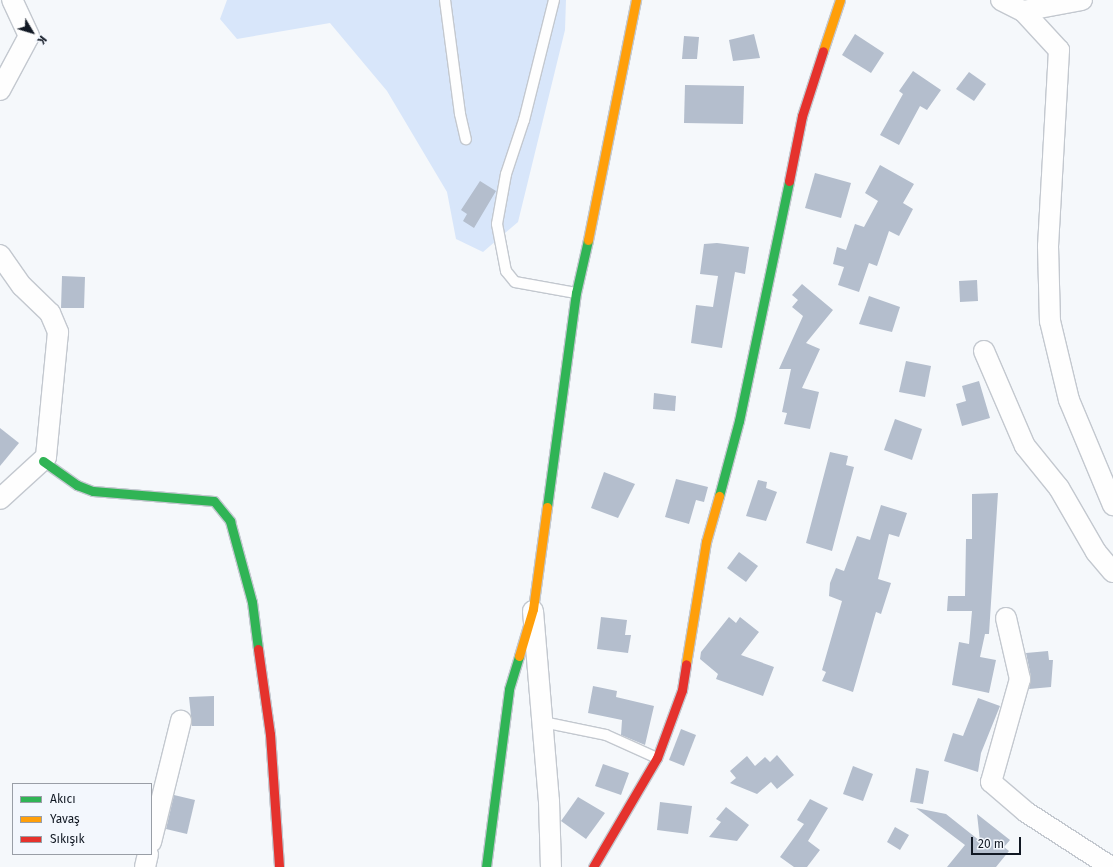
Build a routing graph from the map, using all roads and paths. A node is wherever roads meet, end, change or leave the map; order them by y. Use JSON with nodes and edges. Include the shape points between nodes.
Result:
{"nodes":[{"id":1,"x":12,"y":0,"type":"edge"},
{"id":2,"x":445,"y":0,"type":"edge"},
{"id":3,"x":554,"y":0,"type":"edge"},
{"id":4,"x":636,"y":0,"type":"edge"},
{"id":5,"x":840,"y":0,"type":"edge"},
{"id":6,"x":1001,"y":0,"type":"edge"},
{"id":7,"x":1082,"y":0,"type":"edge"},
{"id":8,"x":1023,"y":11,"type":"junction"},
{"id":9,"x":0,"y":90,"type":"edge"},
{"id":10,"x":466,"y":139,"type":"dead end"},
{"id":11,"x":0,"y":255,"type":"edge"},
{"id":12,"x":576,"y":294,"type":"junction"},
{"id":13,"x":984,"y":351,"type":"dead end"},
{"id":14,"x":44,"y":461,"type":"junction"},
{"id":15,"x":0,"y":499,"type":"edge"},
{"id":16,"x":1113,"y":505,"type":"edge"},
{"id":17,"x":1113,"y":572,"type":"edge"},
{"id":18,"x":533,"y":609,"type":"junction"},
{"id":19,"x":1006,"y":618,"type":"dead end"},
{"id":20,"x":181,"y":721,"type":"dead end"},
{"id":21,"x":543,"y":722,"type":"junction"},
{"id":22,"x":657,"y":758,"type":"junction"},
{"id":23,"x":152,"y":838,"type":"edge"},
{"id":24,"x":148,"y":855,"type":"edge"},
{"id":25,"x":145,"y":867,"type":"edge"},
{"id":26,"x":279,"y":867,"type":"edge"},
{"id":27,"x":486,"y":867,"type":"edge"},
{"id":28,"x":551,"y":867,"type":"edge"},
{"id":29,"x":593,"y":867,"type":"edge"},
{"id":30,"x":1111,"y":867,"type":"edge"}],
"edges":[{"from":1,"to":9,"type":"street","via":[[29,36]]},
{"from":2,"to":10,"type":"lane","via":[[460,114]]},
{"from":3,"to":12,"type":"lane","via":[[524,120],[506,174],[497,224],[506,271],[515,282]]},
{"from":4,"to":12,"type":"street","via":[[625,68]]},
{"from":5,"to":22,"type":"street","via":[[802,116],[739,421],[706,542],[682,690]]},
{"from":6,"to":8,"type":"street"},
{"from":7,"to":8,"type":"street"},
{"from":8,"to":16,"type":"street","via":[[1059,50],[1048,246],[1050,321],[1068,400]]},
{"from":11,"to":14,"type":"street","via":[[22,286],[50,313],[58,332]]},
{"from":12,"to":18,"type":"street"},
{"from":13,"to":17,"type":"street","via":[[1025,446],[1059,488],[1096,552]]},
{"from":14,"to":15,"type":"street"},
{"from":14,"to":26,"type":"street","via":[[77,485],[93,491],[214,502],[230,521],[252,602],[270,734]]},
{"from":18,"to":21,"type":"street"},
{"from":18,"to":27,"type":"street","via":[[509,689]]},
{"from":19,"to":30,"type":"street","via":[[1020,679],[991,782],[1026,812]]},
{"from":20,"to":23,"type":"street"},
{"from":21,"to":22,"type":"lane","via":[[606,735]]},
{"from":21,"to":28,"type":"street"},
{"from":22,"to":29,"type":"street"},
{"from":24,"to":25,"type":"street"}]}
